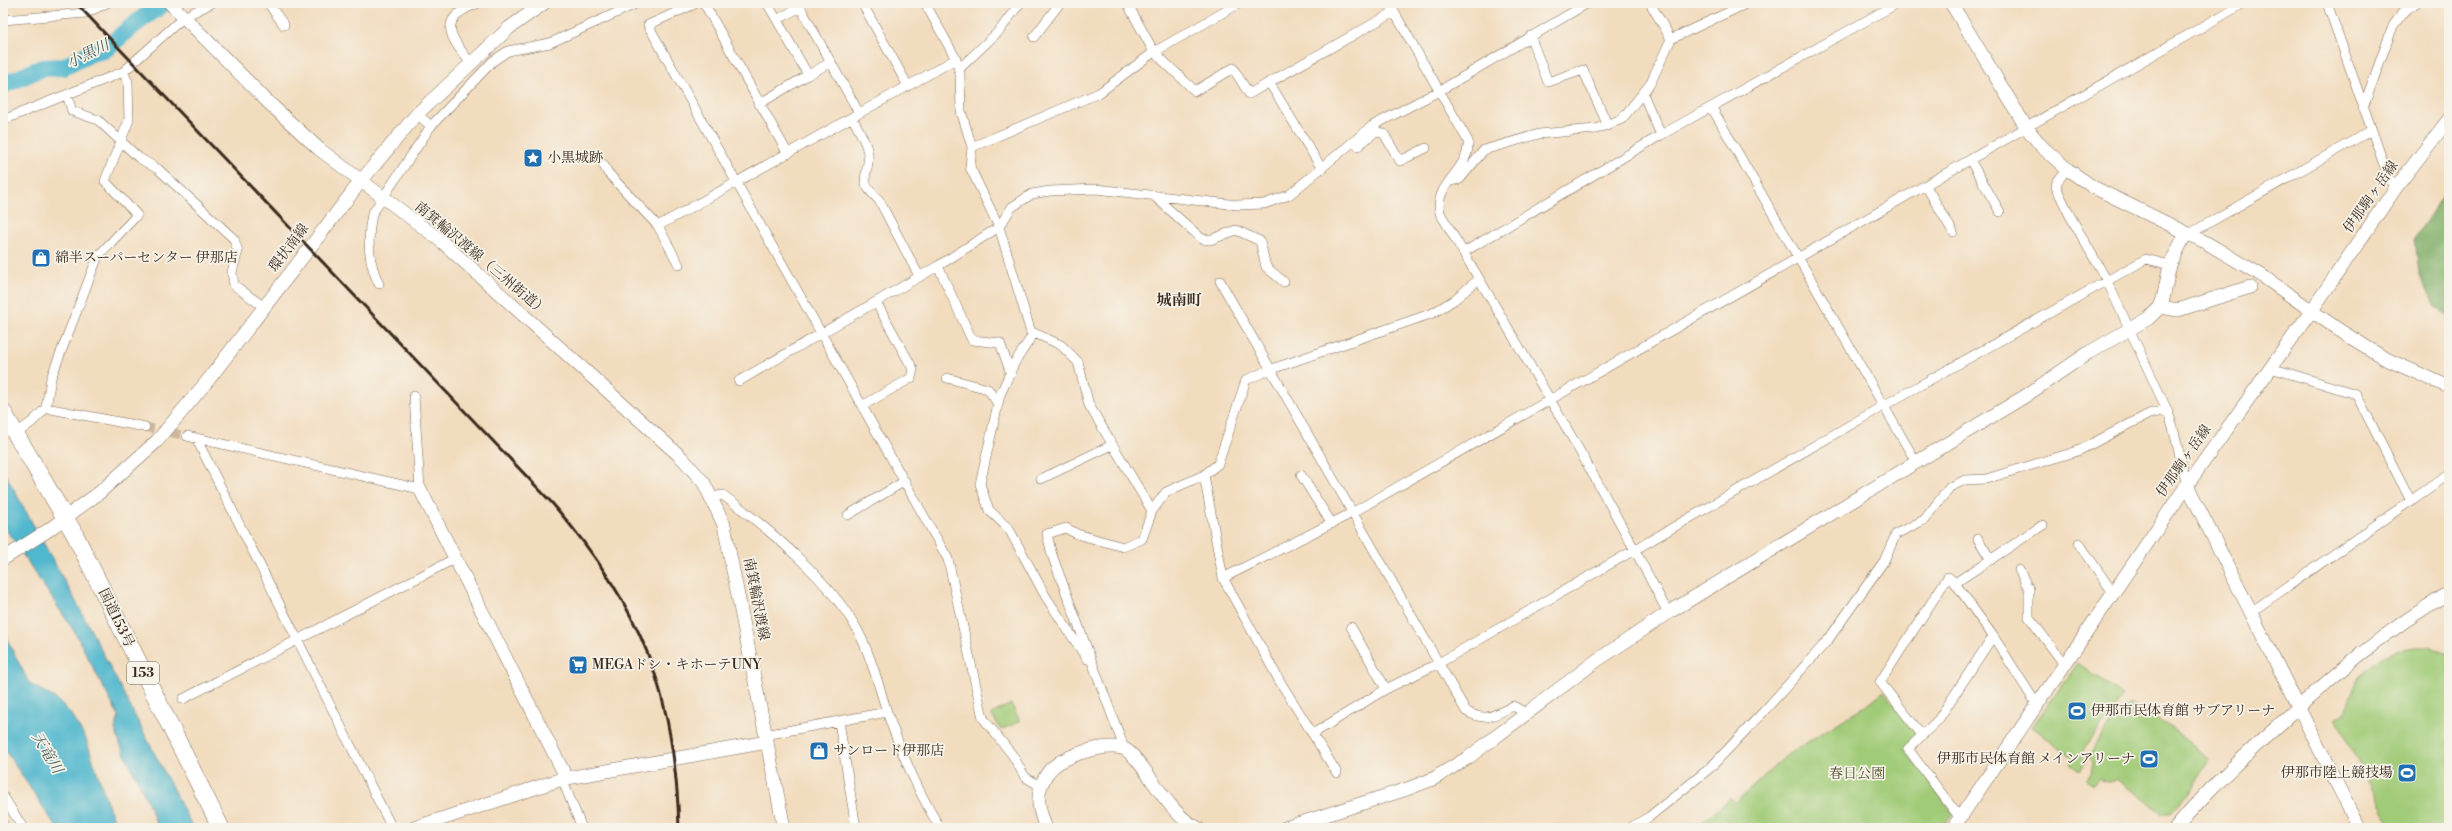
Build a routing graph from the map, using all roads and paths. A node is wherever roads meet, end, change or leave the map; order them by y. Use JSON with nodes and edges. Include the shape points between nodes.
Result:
{"nodes":[{"id":1,"x":107,"y":3,"type":"edge"},
{"id":2,"x":170,"y":3,"type":"edge"},
{"id":3,"x":212,"y":3,"type":"edge"},
{"id":4,"x":268,"y":3,"type":"edge"},
{"id":5,"x":478,"y":3,"type":"edge"},
{"id":6,"x":544,"y":3,"type":"edge"},
{"id":7,"x":638,"y":3,"type":"edge"},
{"id":8,"x":697,"y":3,"type":"edge"},
{"id":9,"x":704,"y":3,"type":"edge"},
{"id":10,"x":768,"y":3,"type":"edge"},
{"id":11,"x":862,"y":3,"type":"edge"},
{"id":12,"x":925,"y":3,"type":"edge"},
{"id":13,"x":1020,"y":3,"type":"edge"},
{"id":14,"x":1060,"y":3,"type":"edge"},
{"id":15,"x":1127,"y":3,"type":"edge"},
{"id":16,"x":1240,"y":3,"type":"edge"},
{"id":17,"x":1389,"y":3,"type":"edge"},
{"id":18,"x":1588,"y":3,"type":"edge"},
{"id":19,"x":1650,"y":3,"type":"edge"},
{"id":20,"x":1748,"y":3,"type":"edge"},
{"id":21,"x":1898,"y":3,"type":"edge"},
{"id":22,"x":1951,"y":3,"type":"edge"},
{"id":23,"x":2244,"y":3,"type":"edge"},
{"id":24,"x":2327,"y":3,"type":"edge"},
{"id":25,"x":2416,"y":3,"type":"edge"},
{"id":26,"x":804,"y":5,"type":"edge"},
{"id":27,"x":1394,"y":12,"type":"junction"},
{"id":28,"x":182,"y":15,"type":"junction"},
{"id":29,"x":3,"y":20,"type":"edge"},
{"id":30,"x":777,"y":20,"type":"junction"},
{"id":31,"x":284,"y":25,"type":"dead end"},
{"id":32,"x":1530,"y":36,"type":"junction"},
{"id":33,"x":1034,"y":37,"type":"dead end"},
{"id":34,"x":1671,"y":39,"type":"junction"},
{"id":35,"x":1154,"y":52,"type":"junction"},
{"id":36,"x":956,"y":59,"type":"junction"},
{"id":37,"x":831,"y":62,"type":"junction"},
{"id":38,"x":471,"y":63,"type":"junction"},
{"id":39,"x":959,"y":69,"type":"junction"},
{"id":40,"x":123,"y":72,"type":"junction"},
{"id":41,"x":808,"y":75,"type":"junction"},
{"id":42,"x":1269,"y":82,"type":"junction"},
{"id":43,"x":908,"y":86,"type":"junction"},
{"id":44,"x":1439,"y":90,"type":"junction"},
{"id":45,"x":1643,"y":94,"type":"junction"},
{"id":46,"x":67,"y":95,"type":"junction"},
{"id":47,"x":759,"y":104,"type":"junction"},
{"id":48,"x":1712,"y":108,"type":"junction"},
{"id":49,"x":2364,"y":108,"type":"junction"},
{"id":50,"x":417,"y":114,"type":"junction"},
{"id":51,"x":856,"y":115,"type":"junction"},
{"id":52,"x":2449,"y":119,"type":"edge"},
{"id":53,"x":3,"y":120,"type":"edge"},
{"id":54,"x":431,"y":126,"type":"junction"},
{"id":55,"x":1608,"y":126,"type":"junction"},
{"id":56,"x":2026,"y":127,"type":"junction"},
{"id":57,"x":2372,"y":130,"type":"junction"},
{"id":58,"x":1661,"y":135,"type":"junction"},
{"id":59,"x":119,"y":141,"type":"junction"},
{"id":60,"x":972,"y":147,"type":"junction"},
{"id":61,"x":1426,"y":148,"type":"dead end"},
{"id":62,"x":788,"y":154,"type":"junction"},
{"id":63,"x":1334,"y":159,"type":"junction"},
{"id":64,"x":1970,"y":160,"type":"junction"},
{"id":65,"x":603,"y":164,"type":"dead end"},
{"id":66,"x":1322,"y":169,"type":"junction"},
{"id":67,"x":2067,"y":169,"type":"junction"},
{"id":68,"x":360,"y":181,"type":"junction"},
{"id":69,"x":1450,"y":181,"type":"junction"},
{"id":70,"x":736,"y":183,"type":"junction"},
{"id":71,"x":1926,"y":186,"type":"junction"},
{"id":72,"x":2397,"y":186,"type":"junction"},
{"id":73,"x":1153,"y":195,"type":"junction"},
{"id":74,"x":382,"y":197,"type":"junction"},
{"id":75,"x":2000,"y":212,"type":"dead end"},
{"id":76,"x":658,"y":226,"type":"junction"},
{"id":77,"x":999,"y":228,"type":"junction"},
{"id":78,"x":1953,"y":232,"type":"dead end"},
{"id":79,"x":2187,"y":233,"type":"junction"},
{"id":80,"x":1464,"y":252,"type":"junction"},
{"id":81,"x":1798,"y":257,"type":"junction"},
{"id":82,"x":679,"y":265,"type":"dead end"},
{"id":83,"x":2170,"y":265,"type":"junction"},
{"id":84,"x":938,"y":266,"type":"junction"},
{"id":85,"x":919,"y":276,"type":"junction"},
{"id":86,"x":1479,"y":279,"type":"junction"},
{"id":87,"x":1220,"y":281,"type":"dead end"},
{"id":88,"x":2107,"y":281,"type":"junction"},
{"id":89,"x":1284,"y":282,"type":"dead end"},
{"id":90,"x":379,"y":284,"type":"dead end"},
{"id":91,"x":2250,"y":287,"type":"dead end"},
{"id":92,"x":876,"y":302,"type":"junction"},
{"id":93,"x":264,"y":307,"type":"junction"},
{"id":94,"x":2160,"y":307,"type":"junction"},
{"id":95,"x":2312,"y":310,"type":"junction"},
{"id":96,"x":2130,"y":327,"type":"junction"},
{"id":97,"x":1032,"y":332,"type":"junction"},
{"id":98,"x":821,"y":333,"type":"junction"},
{"id":99,"x":2271,"y":368,"type":"junction"},
{"id":100,"x":1269,"y":370,"type":"junction"},
{"id":101,"x":1011,"y":374,"type":"junction"},
{"id":102,"x":947,"y":378,"type":"dead end"},
{"id":103,"x":739,"y":381,"type":"dead end"},
{"id":104,"x":2449,"y":387,"type":"edge"},
{"id":105,"x":414,"y":396,"type":"dead end"},
{"id":106,"x":1551,"y":400,"type":"junction"},
{"id":107,"x":998,"y":404,"type":"junction"},
{"id":108,"x":862,"y":406,"type":"junction"},
{"id":109,"x":1883,"y":406,"type":"junction"},
{"id":110,"x":46,"y":408,"type":"junction"},
{"id":111,"x":2167,"y":410,"type":"junction"},
{"id":112,"x":3,"y":412,"type":"edge"},
{"id":113,"x":145,"y":427,"type":"tunnel mouth"},
{"id":114,"x":17,"y":433,"type":"junction"},
{"id":115,"x":1112,"y":445,"type":"junction"},
{"id":116,"x":1916,"y":462,"type":"junction"},
{"id":117,"x":2449,"y":474,"type":"edge"},
{"id":118,"x":1204,"y":475,"type":"junction"},
{"id":119,"x":1301,"y":475,"type":"dead end"},
{"id":120,"x":1041,"y":479,"type":"dead end"},
{"id":121,"x":905,"y":481,"type":"junction"},
{"id":122,"x":2187,"y":485,"type":"junction"},
{"id":123,"x":420,"y":489,"type":"junction"},
{"id":124,"x":712,"y":497,"type":"junction"},
{"id":125,"x":2411,"y":501,"type":"junction"},
{"id":126,"x":1152,"y":511,"type":"junction"},
{"id":127,"x":1352,"y":513,"type":"junction"},
{"id":128,"x":848,"y":515,"type":"dead end"},
{"id":129,"x":65,"y":517,"type":"junction"},
{"id":130,"x":1332,"y":524,"type":"junction"},
{"id":131,"x":2043,"y":525,"type":"dead end"},
{"id":132,"x":1978,"y":539,"type":"dead end"},
{"id":133,"x":2079,"y":543,"type":"dead end"},
{"id":134,"x":1635,"y":550,"type":"junction"},
{"id":135,"x":456,"y":558,"type":"junction"},
{"id":136,"x":3,"y":559,"type":"edge"},
{"id":137,"x":1991,"y":560,"type":"junction"},
{"id":138,"x":2018,"y":570,"type":"dead end"},
{"id":139,"x":1223,"y":578,"type":"junction"},
{"id":140,"x":1955,"y":583,"type":"junction"},
{"id":141,"x":2112,"y":593,"type":"junction"},
{"id":142,"x":2449,"y":593,"type":"edge"},
{"id":143,"x":2251,"y":612,"type":"junction"},
{"id":144,"x":1668,"y":613,"type":"junction"},
{"id":145,"x":1351,"y":627,"type":"dead end"},
{"id":146,"x":1993,"y":636,"type":"junction"},
{"id":147,"x":298,"y":640,"type":"junction"},
{"id":148,"x":1439,"y":663,"type":"junction"},
{"id":149,"x":2064,"y":664,"type":"junction"},
{"id":150,"x":1096,"y":672,"type":"junction"},
{"id":151,"x":1386,"y":689,"type":"junction"},
{"id":152,"x":183,"y":699,"type":"dead end"},
{"id":153,"x":2037,"y":705,"type":"junction"},
{"id":154,"x":2298,"y":707,"type":"junction"},
{"id":155,"x":887,"y":712,"type":"junction"},
{"id":156,"x":1526,"y":713,"type":"junction"},
{"id":157,"x":839,"y":722,"type":"junction"},
{"id":158,"x":1314,"y":733,"type":"junction"},
{"id":159,"x":1922,"y":735,"type":"junction"},
{"id":160,"x":766,"y":739,"type":"junction"},
{"id":161,"x":1122,"y":748,"type":"junction"},
{"id":162,"x":1337,"y":773,"type":"dead end"},
{"id":163,"x":564,"y":779,"type":"junction"},
{"id":164,"x":1040,"y":786,"type":"junction"},
{"id":165,"x":3,"y":796,"type":"edge"},
{"id":166,"x":1956,"y":823,"type":"edge"},
{"id":167,"x":3,"y":824,"type":"edge"},
{"id":168,"x":6,"y":828,"type":"edge"},
{"id":169,"x":23,"y":828,"type":"edge"},
{"id":170,"x":221,"y":828,"type":"edge"},
{"id":171,"x":392,"y":828,"type":"edge"},
{"id":172,"x":414,"y":828,"type":"edge"},
{"id":173,"x":582,"y":828,"type":"edge"},
{"id":174,"x":784,"y":828,"type":"edge"},
{"id":175,"x":856,"y":828,"type":"edge"},
{"id":176,"x":940,"y":828,"type":"edge"},
{"id":177,"x":1046,"y":828,"type":"edge"},
{"id":178,"x":1198,"y":828,"type":"edge"},
{"id":179,"x":1285,"y":828,"type":"edge"},
{"id":180,"x":1630,"y":828,"type":"edge"},
{"id":181,"x":2176,"y":828,"type":"edge"},
{"id":182,"x":2359,"y":828,"type":"edge"}],
"edges":[{"from":1,"to":29,"type":"street","via":[[86,13]]},
{"from":2,"to":28,"type":"street","name":"南箕輪沢渡線（三州街道）"},
{"from":3,"to":28,"type":"street"},
{"from":4,"to":31,"type":"street"},
{"from":5,"to":38,"type":"street","via":[[464,8],[455,16],[450,27],[452,39]]},
{"from":6,"to":38,"type":"street","name":"環状南線","via":[[509,28]]},
{"from":7,"to":54,"type":"street","via":[[550,43],[508,51],[493,61]]},
{"from":8,"to":70,"type":"street","via":[[648,25]]},
{"from":9,"to":47,"type":"street"},
{"from":10,"to":30,"type":"street"},
{"from":11,"to":43,"type":"street"},
{"from":12,"to":36,"type":"street"},
{"from":13,"to":39,"type":"street","via":[[999,31]]},
{"from":14,"to":33,"type":"street"},
{"from":15,"to":35,"type":"street"},
{"from":16,"to":35,"type":"street"},
{"from":17,"to":27,"type":"street"},
{"from":18,"to":32,"type":"street"},
{"from":19,"to":34,"type":"street"},
{"from":20,"to":34,"type":"street"},
{"from":21,"to":48,"type":"street"},
{"from":22,"to":56,"type":"street"},
{"from":23,"to":56,"type":"street"},
{"from":24,"to":49,"type":"street"},
{"from":25,"to":49,"type":"street","via":[[2404,11],[2393,26]]},
{"from":26,"to":30,"type":"street"},
{"from":26,"to":37,"type":"street"},
{"from":27,"to":42,"type":"street"},
{"from":27,"to":44,"type":"street"},
{"from":28,"to":40,"type":"street"},
{"from":28,"to":68,"type":"street","name":"南箕輪沢渡線（三州街道）","via":[[269,103],[319,149]]},
{"from":30,"to":41,"type":"street"},
{"from":32,"to":44,"type":"street"},
{"from":32,"to":55,"type":"street","via":[[1548,82],[1583,70]]},
{"from":34,"to":45,"type":"street"},
{"from":35,"to":42,"type":"street","via":[[1195,91],[1233,68],[1249,94]]},
{"from":35,"to":60,"type":"street","via":[[1099,93]]},
{"from":36,"to":39,"type":"street"},
{"from":36,"to":43,"type":"street"},
{"from":37,"to":41,"type":"street"},
{"from":37,"to":51,"type":"street"},
{"from":38,"to":50,"type":"street","name":"環状南線"},
{"from":39,"to":60,"type":"street","via":[[961,111]]},
{"from":40,"to":46,"type":"street"},
{"from":40,"to":59,"type":"street","via":[[128,82],[129,120]]},
{"from":41,"to":47,"type":"street"},
{"from":42,"to":66,"type":"street"},
{"from":43,"to":51,"type":"street"},
{"from":44,"to":63,"type":"street","via":[[1372,126]]},
{"from":44,"to":69,"type":"street","via":[[1468,141],[1467,158]]},
{"from":45,"to":55,"type":"street","via":[[1622,119]]},
{"from":45,"to":58,"type":"street"},
{"from":46,"to":53,"type":"street"},
{"from":46,"to":59,"type":"street","via":[[72,112],[98,120]]},
{"from":47,"to":62,"type":"street"},
{"from":48,"to":58,"type":"street"},
{"from":48,"to":81,"type":"street"},
{"from":49,"to":57,"type":"street"},
{"from":50,"to":54,"type":"street"},
{"from":50,"to":68,"type":"street","name":"環状南線"},
{"from":51,"to":62,"type":"street"},
{"from":51,"to":85,"type":"street","via":[[867,149],[867,186],[879,200]]},
{"from":52,"to":72,"type":"street","name":"伊那駒ヶ岳線"},
{"from":54,"to":74,"type":"street"},
{"from":55,"to":69,"type":"street","via":[[1596,130],[1539,134],[1484,150],[1460,179]]},
{"from":56,"to":64,"type":"street"},
{"from":56,"to":67,"type":"street","via":[[2042,147]]},
{"from":57,"to":72,"type":"street","via":[[2389,179]]},
{"from":57,"to":79,"type":"street"},
{"from":58,"to":80,"type":"street"},
{"from":59,"to":93,"type":"street","via":[[139,158],[158,168],[234,238],[238,251],[232,272],[234,285]]},
{"from":59,"to":110,"type":"street","via":[[105,181],[137,215],[98,256],[51,378]]},
{"from":60,"to":77,"type":"street","via":[[970,167]]},
{"from":61,"to":63,"type":"street","via":[[1400,161],[1384,134],[1376,131],[1340,161]]},
{"from":62,"to":70,"type":"street"},
{"from":63,"to":66,"type":"street"},
{"from":64,"to":71,"type":"street"},
{"from":64,"to":75,"type":"street"},
{"from":65,"to":76,"type":"street","via":[[608,173]]},
{"from":66,"to":73,"type":"street","via":[[1289,196],[1264,204],[1238,205]]},
{"from":67,"to":79,"type":"street","via":[[2093,187]]},
{"from":67,"to":88,"type":"street","via":[[2056,187]]},
{"from":68,"to":74,"type":"street","name":"南箕輪沢渡線（三州街道）"},
{"from":68,"to":93,"type":"street","name":"環状南線"},
{"from":69,"to":80,"type":"street","via":[[1439,196],[1438,204],[1440,213]]},
{"from":70,"to":76,"type":"street"},
{"from":70,"to":98,"type":"street"},
{"from":71,"to":78,"type":"street"},
{"from":71,"to":81,"type":"street"},
{"from":72,"to":95,"type":"street","name":"伊那駒ヶ岳線"},
{"from":73,"to":77,"type":"street","via":[[1096,189],[1032,194],[1012,207]]},
{"from":73,"to":89,"type":"street","via":[[1202,239],[1210,240],[1236,230],[1260,241],[1266,267]]},
{"from":74,"to":90,"type":"street","via":[[372,214],[369,230],[371,268]]},
{"from":74,"to":124,"type":"street","name":"南箕輪沢渡線（三州街道）","via":[[440,240],[682,458],[704,482]]},
{"from":76,"to":82,"type":"street"},
{"from":77,"to":84,"type":"street"},
{"from":77,"to":97,"type":"street"},
{"from":79,"to":83,"type":"street"},
{"from":79,"to":95,"type":"street","via":[[2261,275]]},
{"from":80,"to":86,"type":"street"},
{"from":81,"to":106,"type":"street"},
{"from":81,"to":109,"type":"street"},
{"from":83,"to":88,"type":"street","via":[[2146,259]]},
{"from":83,"to":94,"type":"street"},
{"from":84,"to":85,"type":"street"},
{"from":84,"to":101,"type":"street","via":[[972,340],[1000,343]]},
{"from":85,"to":92,"type":"street"},
{"from":86,"to":100,"type":"street","via":[[1454,300],[1433,313]]},
{"from":86,"to":106,"type":"street"},
{"from":87,"to":100,"type":"street"},
{"from":88,"to":96,"type":"street"},
{"from":88,"to":109,"type":"street"},
{"from":91,"to":94,"type":"street","via":[[2178,310]]},
{"from":92,"to":98,"type":"street"},
{"from":92,"to":108,"type":"street","via":[[913,369],[911,378]]},
{"from":93,"to":129,"type":"street","name":"環状南線","via":[[157,441],[113,482]]},
{"from":94,"to":96,"type":"street","via":[[2149,318]]},
{"from":95,"to":99,"type":"street","name":"伊那駒ヶ岳線"},
{"from":95,"to":104,"type":"street","via":[[2384,358]]},
{"from":96,"to":111,"type":"street"},
{"from":96,"to":116,"type":"street","via":[[2026,395]]},
{"from":97,"to":101,"type":"street","via":[[1032,336],[1014,362]]},
{"from":97,"to":115,"type":"street","via":[[1062,345],[1078,362],[1089,405]]},
{"from":98,"to":103,"type":"street"},
{"from":98,"to":108,"type":"street"},
{"from":99,"to":122,"type":"street","name":"伊那駒ヶ岳線"},
{"from":99,"to":125,"type":"street","via":[[2356,394]]},
{"from":100,"to":118,"type":"street","via":[[1246,380],[1218,464]]},
{"from":100,"to":127,"type":"street"},
{"from":101,"to":107,"type":"street"},
{"from":102,"to":107,"type":"street","via":[[988,389]]},
{"from":105,"to":123,"type":"street"},
{"from":106,"to":127,"type":"street"},
{"from":106,"to":134,"type":"street"},
{"from":107,"to":150,"type":"street","via":[[980,484],[989,510],[1009,530],[1046,597]]},
{"from":108,"to":121,"type":"street"},
{"from":109,"to":116,"type":"street"},
{"from":109,"to":134,"type":"street"},
{"from":110,"to":113,"type":"street"},
{"from":110,"to":114,"type":"street"},
{"from":111,"to":122,"type":"street","via":[[2176,430],[2179,458]]},
{"from":111,"to":180,"type":"street","via":[[2149,414],[2078,451],[1986,479],[1965,480],[1950,487],[1924,520],[1896,534],[1884,561],[1828,640],[1766,709],[1710,768],[1649,817]]},
{"from":112,"to":114,"type":"highway","name":"国道153号","number":"153"},
{"from":114,"to":129,"type":"highway","name":"国道153号","number":"153"},
{"from":115,"to":120,"type":"street"},
{"from":115,"to":126,"type":"street"},
{"from":116,"to":144,"type":"street"},
{"from":117,"to":125,"type":"street"},
{"from":118,"to":126,"type":"street","via":[[1166,492]]},
{"from":118,"to":139,"type":"street"},
{"from":119,"to":130,"type":"street"},
{"from":121,"to":128,"type":"street"},
{"from":121,"to":164,"type":"street","via":[[948,559],[983,718],[1013,756],[1025,777]]},
{"from":122,"to":141,"type":"street","name":"伊那駒ヶ岳線"},
{"from":122,"to":143,"type":"street"},
{"from":123,"to":135,"type":"street"},
{"from":123,"to":147,"type":"street","via":[[191,437]]},
{"from":124,"to":155,"type":"street","via":[[723,495],[752,516],[834,596],[850,616],[861,637],[876,673]]},
{"from":124,"to":160,"type":"street","name":"南箕輪沢渡線","via":[[724,525]]},
{"from":125,"to":143,"type":"street"},
{"from":126,"to":150,"type":"street","via":[[1142,539],[1123,547],[1077,534],[1066,528],[1047,534],[1052,555]]},
{"from":127,"to":130,"type":"street"},
{"from":127,"to":148,"type":"street"},
{"from":129,"to":136,"type":"street","name":"環状南線"},
{"from":129,"to":170,"type":"highway","name":"国道153号","number":"153"},
{"from":130,"to":139,"type":"street"},
{"from":131,"to":137,"type":"street"},
{"from":132,"to":137,"type":"street"},
{"from":133,"to":141,"type":"street"},
{"from":134,"to":144,"type":"street"},
{"from":134,"to":148,"type":"street"},
{"from":135,"to":147,"type":"street"},
{"from":135,"to":163,"type":"street"},
{"from":137,"to":140,"type":"street"},
{"from":138,"to":149,"type":"street","via":[[2029,589],[2029,617]]},
{"from":139,"to":158,"type":"street","via":[[1279,680]]},
{"from":140,"to":146,"type":"street"},
{"from":140,"to":159,"type":"street","via":[[1948,577],[1880,682]]},
{"from":141,"to":149,"type":"street","name":"伊那駒ヶ岳線"},
{"from":142,"to":154,"type":"street","via":[[2431,603],[2353,660]]},
{"from":143,"to":154,"type":"street"},
{"from":144,"to":156,"type":"street","via":[[1596,661]]},
{"from":145,"to":151,"type":"street"},
{"from":146,"to":153,"type":"street"},
{"from":146,"to":159,"type":"street","via":[[1938,720]]},
{"from":147,"to":152,"type":"street"},
{"from":147,"to":171,"type":"street"},
{"from":148,"to":151,"type":"street"},
{"from":148,"to":156,"type":"street","via":[[1466,711],[1477,718],[1486,718],[1513,706]]},
{"from":149,"to":153,"type":"street","name":"伊那駒ヶ岳線"},
{"from":150,"to":161,"type":"street"},
{"from":151,"to":158,"type":"street"},
{"from":153,"to":166,"type":"street","name":"伊那駒ヶ岳線"},
{"from":154,"to":181,"type":"street","via":[[2223,775]]},
{"from":154,"to":182,"type":"street"},
{"from":155,"to":157,"type":"street"},
{"from":155,"to":176,"type":"street","via":[[927,807]]},
{"from":156,"to":179,"type":"street","via":[[1469,757],[1433,779]]},
{"from":157,"to":160,"type":"street"},
{"from":157,"to":175,"type":"street"},
{"from":158,"to":162,"type":"street"},
{"from":159,"to":166,"type":"street","via":[[1908,749]]},
{"from":160,"to":163,"type":"street"},
{"from":160,"to":174,"type":"street","name":"南箕輪沢渡線"},
{"from":161,"to":164,"type":"street","via":[[1103,747],[1063,760],[1053,767]]},
{"from":161,"to":178,"type":"street","via":[[1134,756],[1168,804]]},
{"from":163,"to":172,"type":"street"},
{"from":163,"to":173,"type":"street"},
{"from":164,"to":177,"type":"street","via":[[1038,800]]},
{"from":165,"to":169,"type":"street"},
{"from":167,"to":168,"type":"street"}]}
